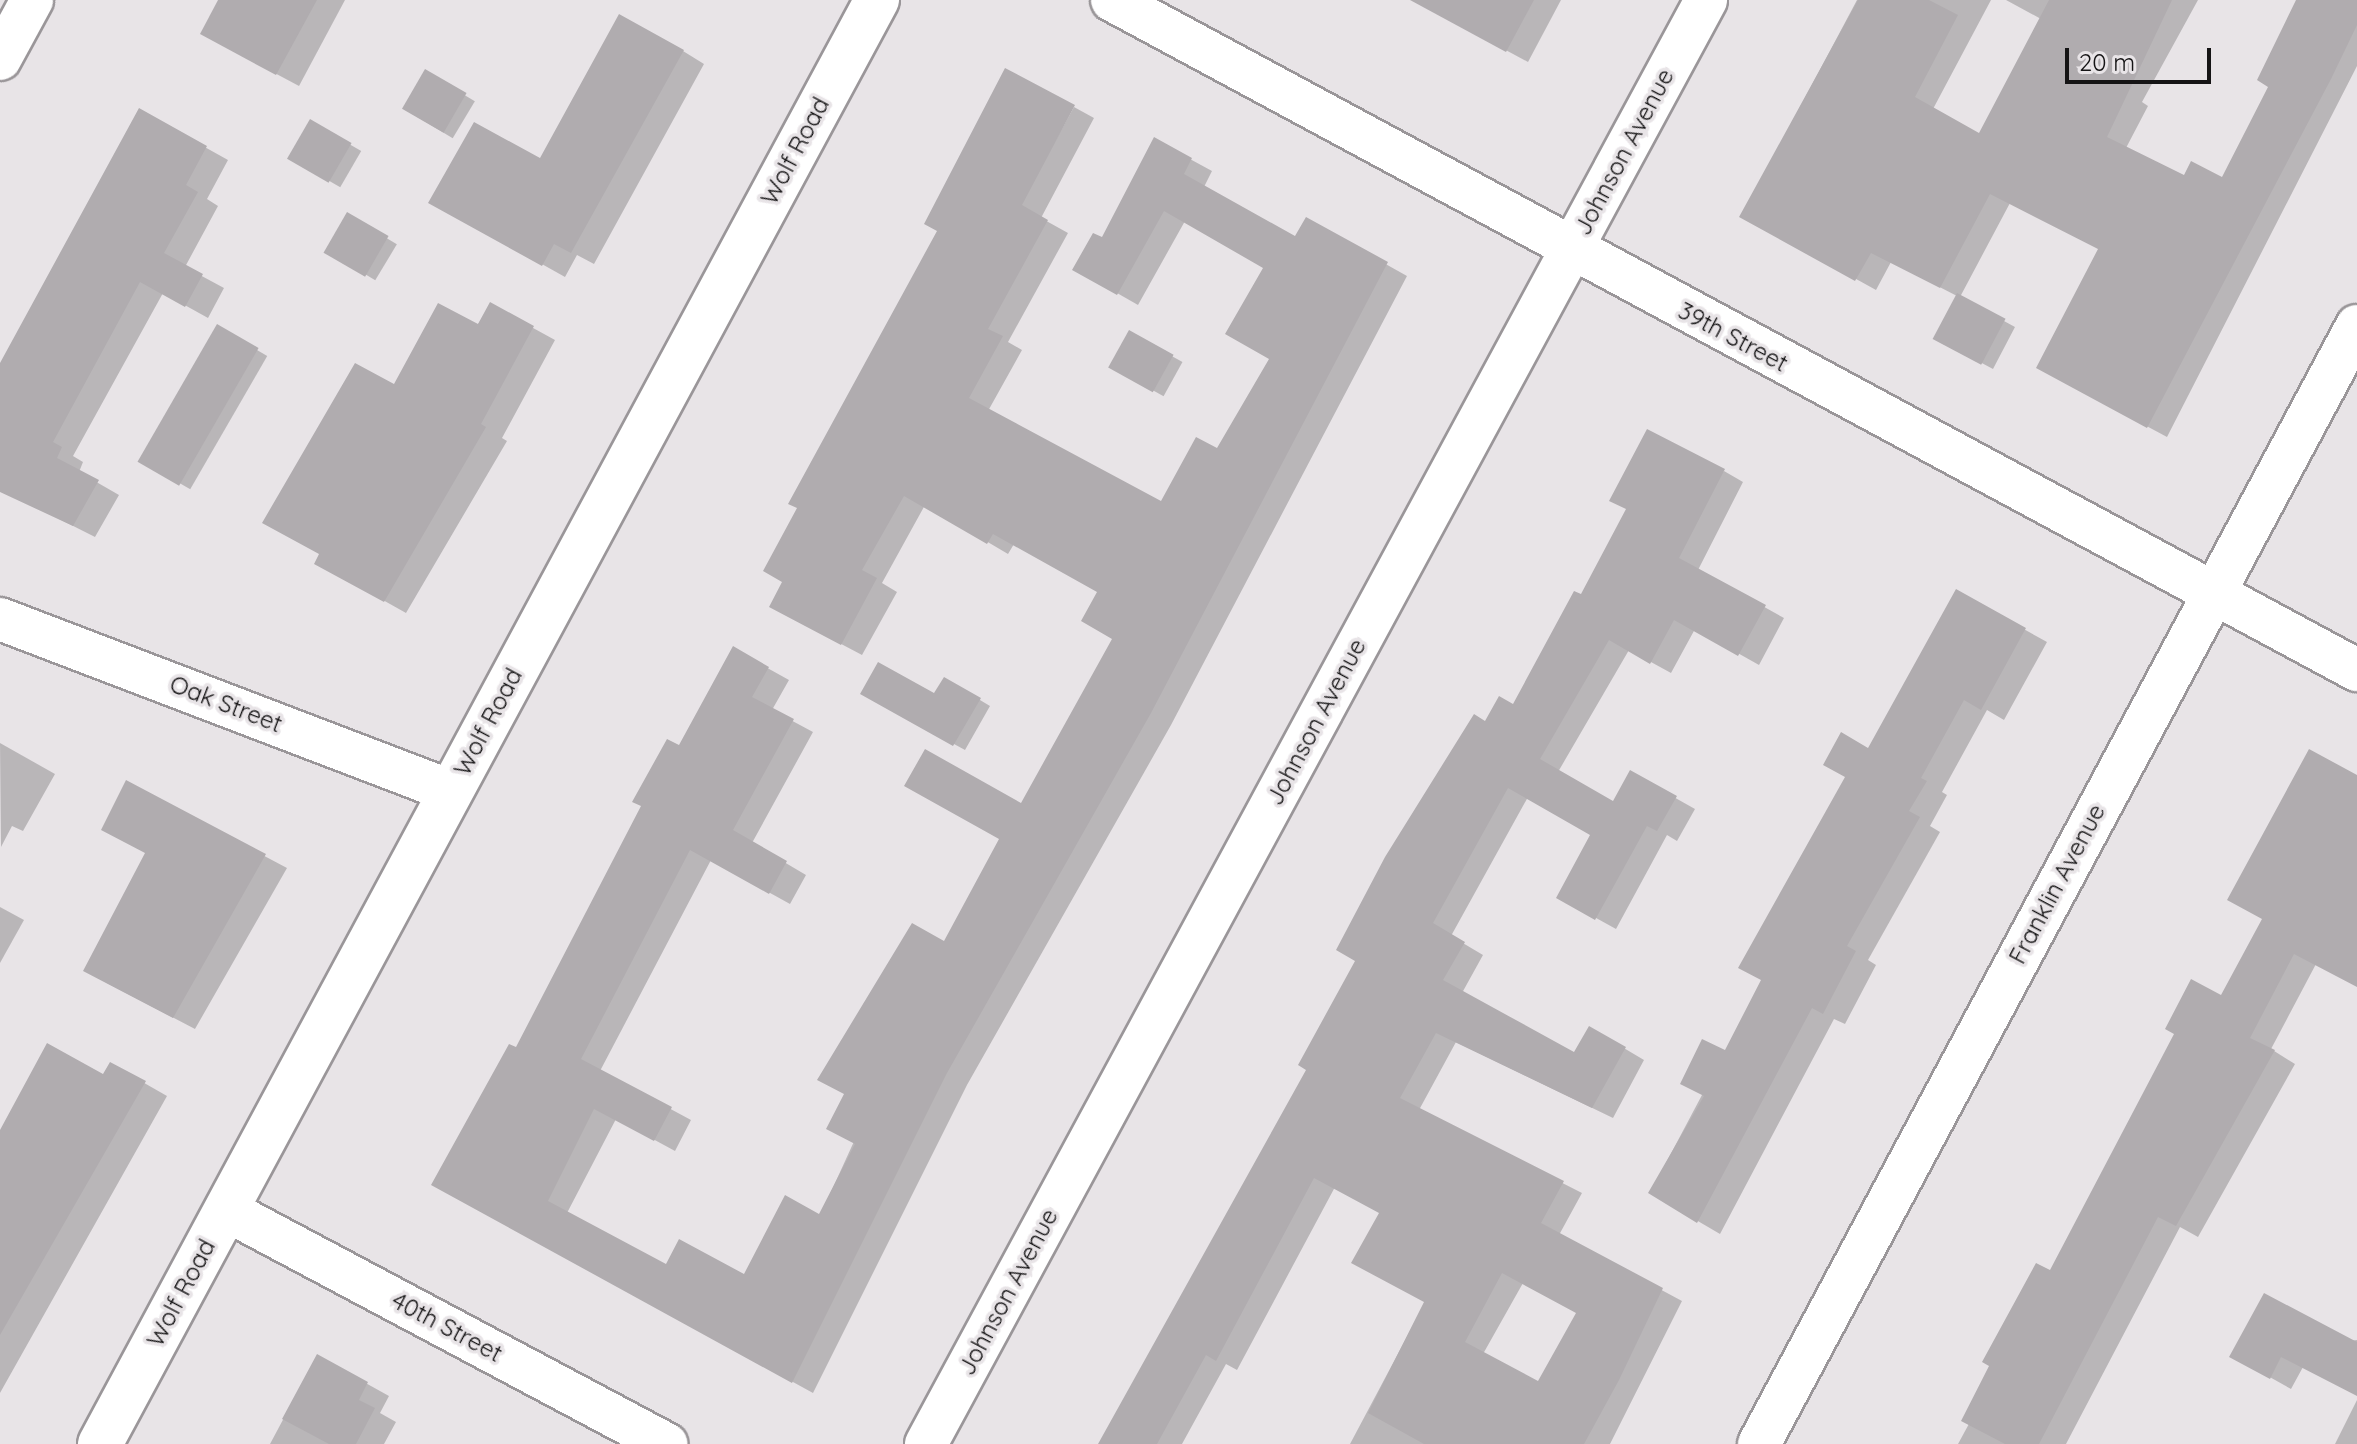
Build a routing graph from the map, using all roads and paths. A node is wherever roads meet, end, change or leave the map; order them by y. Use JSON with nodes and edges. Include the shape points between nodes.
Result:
{"nodes":[{"id":1,"x":32,"y":0,"type":"edge"},
{"id":2,"x":877,"y":0,"type":"edge"},
{"id":3,"x":1112,"y":0,"type":"edge"},
{"id":4,"x":1706,"y":0,"type":"edge"},
{"id":5,"x":0,"y":59,"type":"edge"},
{"id":6,"x":1570,"y":251,"type":"junction"},
{"id":7,"x":2357,"y":326,"type":"edge"},
{"id":8,"x":2213,"y":592,"type":"junction"},
{"id":9,"x":0,"y":619,"type":"edge"},
{"id":10,"x":2357,"y":670,"type":"edge"},
{"id":11,"x":451,"y":791,"type":"junction"},
{"id":12,"x":226,"y":1210,"type":"junction"},
{"id":13,"x":100,"y":1444,"type":"edge"},
{"id":14,"x":667,"y":1444,"type":"edge"},
{"id":15,"x":926,"y":1444,"type":"edge"},
{"id":16,"x":1759,"y":1444,"type":"edge"}],
"edges":[{"from":1,"to":5,"type":"street"},
{"from":2,"to":11,"type":"main road","name":"Wolf Road"},
{"from":3,"to":6,"type":"street","name":"39th Street"},
{"from":4,"to":6,"type":"street","name":"Johnson Avenue"},
{"from":6,"to":8,"type":"street","name":"39th Street"},
{"from":6,"to":15,"type":"street","name":"Johnson Avenue"},
{"from":7,"to":8,"type":"street","name":"Franklin Avenue"},
{"from":8,"to":10,"type":"street","name":"39th Street"},
{"from":8,"to":16,"type":"street","name":"Franklin Avenue"},
{"from":9,"to":11,"type":"street","name":"Oak Street"},
{"from":11,"to":12,"type":"main road","name":"Wolf Road"},
{"from":12,"to":13,"type":"main road","name":"Wolf Road"},
{"from":12,"to":14,"type":"street","name":"40th Street"}]}
